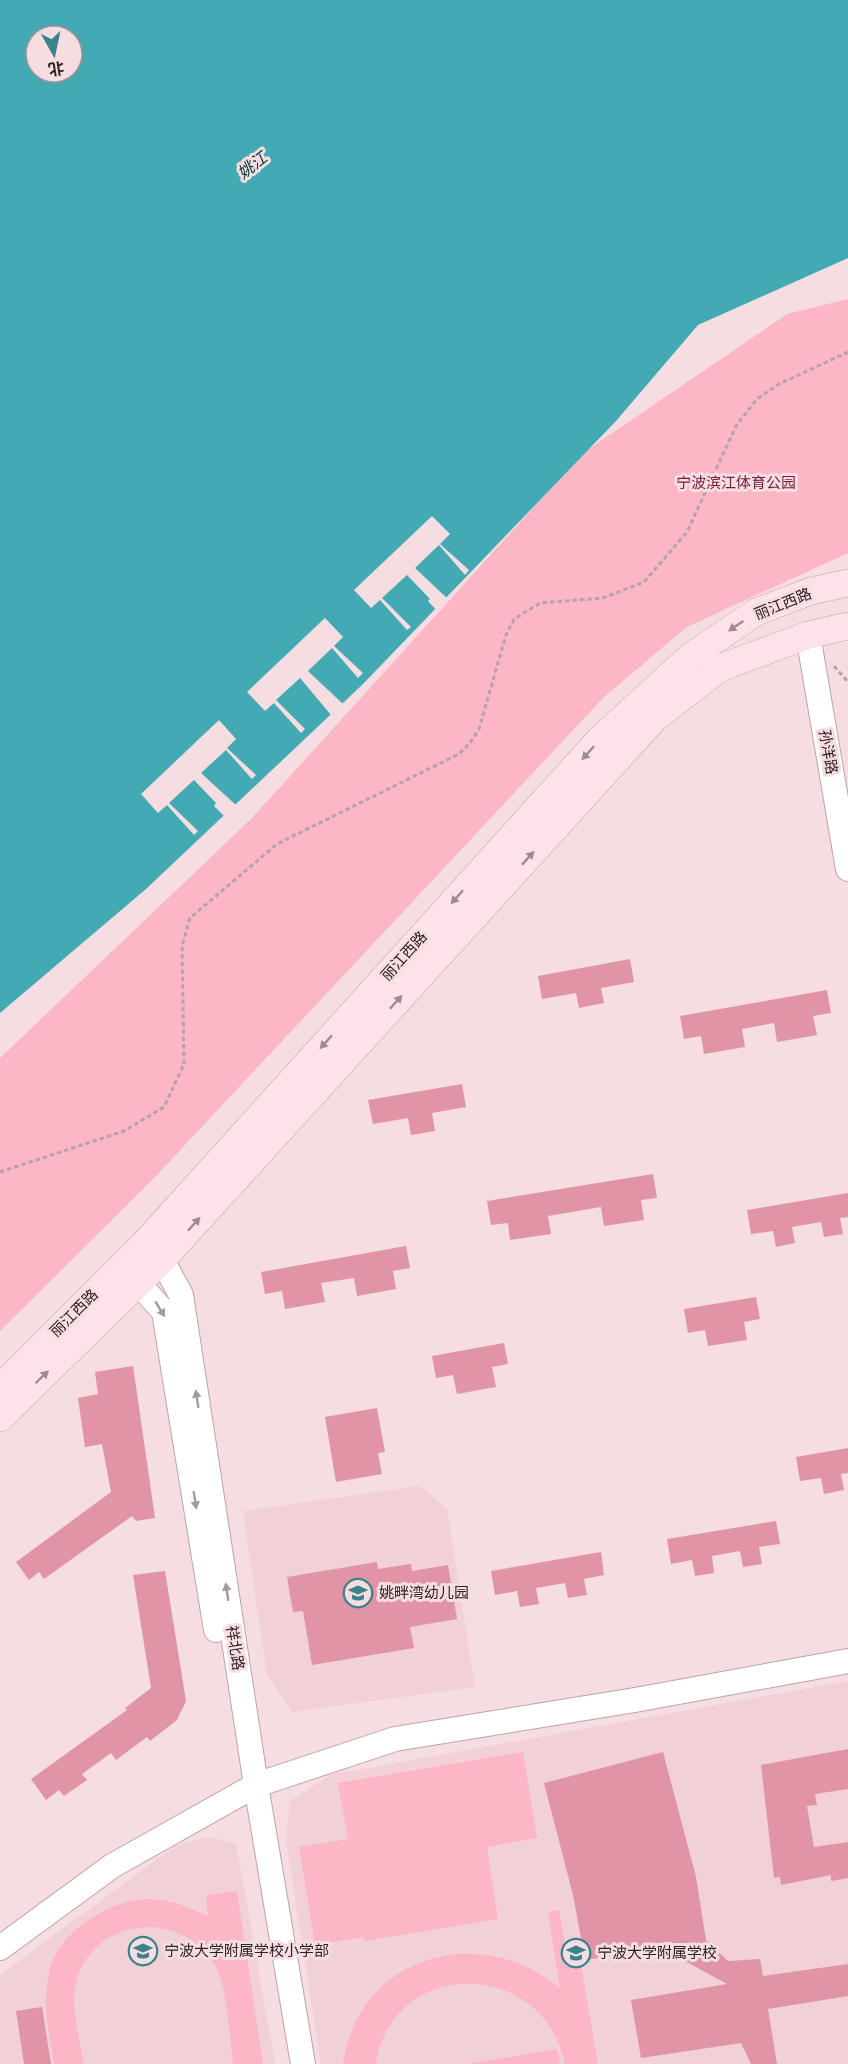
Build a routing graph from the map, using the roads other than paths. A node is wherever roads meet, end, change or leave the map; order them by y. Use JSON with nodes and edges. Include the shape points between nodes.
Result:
{"nodes":[{"id":1,"x":848,"y":583,"type":"edge"},
{"id":2,"x":848,"y":626,"type":"edge"},
{"id":3,"x":808,"y":635,"type":"junction"},
{"id":4,"x":848,"y":869,"type":"edge"},
{"id":5,"x":153,"y":1251,"type":"junction"},
{"id":6,"x":131,"y":1274,"type":"junction"},
{"id":7,"x":0,"y":1388,"type":"edge"},
{"id":8,"x":0,"y":1418,"type":"edge"},
{"id":9,"x":848,"y":1661,"type":"edge"},
{"id":10,"x":249,"y":1789,"type":"junction"},
{"id":11,"x":0,"y":1948,"type":"edge"},
{"id":12,"x":290,"y":2064,"type":"edge"},
{"id":13,"x":303,"y":2064,"type":"edge"}],
"edges":[{"from":1,"to":5,"type":"main road","name":"丽江西路","one_way":true,"via":[[811,591],[756,612],[691,656],[600,739]]},
{"from":2,"to":3,"type":"main road","name":"丽江西路"},
{"from":3,"to":4,"type":"street","name":"孙洋路"},
{"from":5,"to":3,"type":"main road","name":"丽江西路","one_way":true,"via":[[655,718],[720,668]]},
{"from":5,"to":6,"type":"main road","name":"丽江西路"},
{"from":10,"to":5,"type":"street","name":"祥北路","one_way":true,"via":[[181,1295]]},
{"from":6,"to":7,"type":"main road","name":"丽江西路"},
{"from":8,"to":6,"type":"main road","name":"丽江西路","one_way":true},
{"from":6,"to":10,"type":"street","name":"祥北路","one_way":true,"via":[[164,1312]]},
{"from":9,"to":10,"type":"street","via":[[394,1739]]},
{"from":10,"to":11,"type":"street","via":[[112,1866]]},
{"from":10,"to":12,"type":"street","name":"祥北路"},
{"from":10,"to":13,"type":"street","name":"祥北路"}]}
